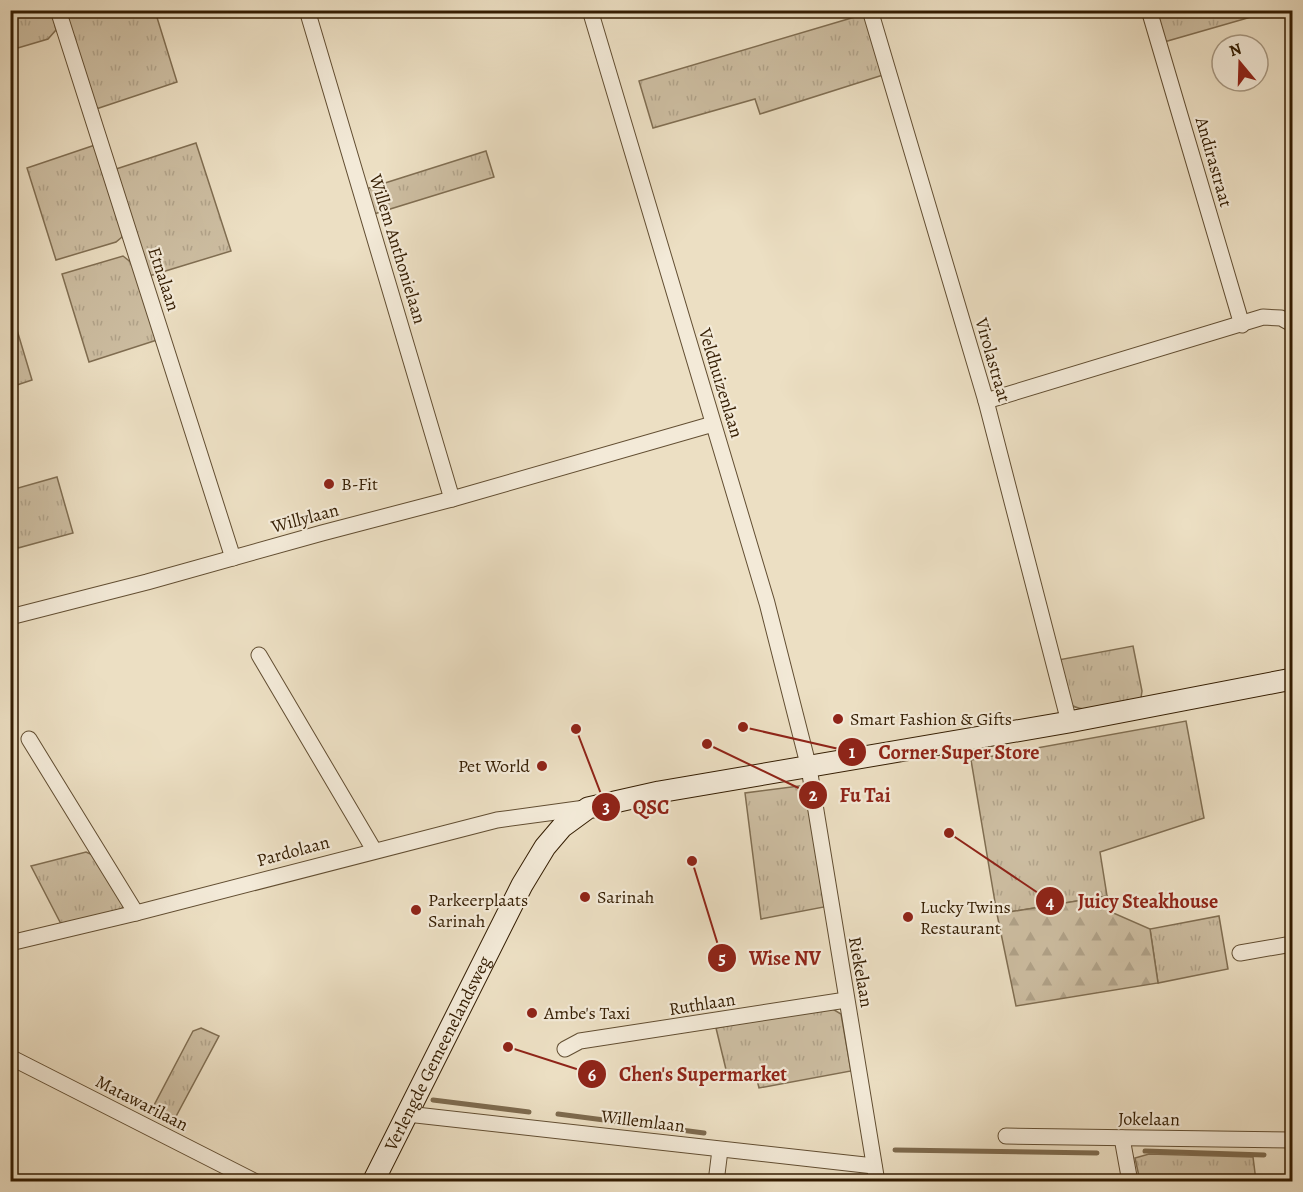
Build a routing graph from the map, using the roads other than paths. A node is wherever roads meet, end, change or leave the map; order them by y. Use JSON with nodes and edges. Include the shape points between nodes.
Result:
{"nodes":[{"id":1,"x":58,"y":10,"type":"edge"},
{"id":2,"x":307,"y":10,"type":"edge"},
{"id":3,"x":590,"y":10,"type":"edge"},
{"id":4,"x":870,"y":10,"type":"edge"},
{"id":5,"x":1149,"y":10,"type":"edge"},
{"id":6,"x":1293,"y":324,"type":"edge"},
{"id":7,"x":1242,"y":325,"type":"junction"},
{"id":8,"x":986,"y":401,"type":"junction"},
{"id":9,"x":713,"y":424,"type":"junction"},
{"id":10,"x":452,"y":499,"type":"junction"},
{"id":11,"x":233,"y":558,"type":"junction"},
{"id":12,"x":10,"y":617,"type":"edge"},
{"id":13,"x":259,"y":655,"type":"dead end"},
{"id":14,"x":1293,"y":679,"type":"edge"},
{"id":15,"x":1069,"y":722,"type":"junction"},
{"id":16,"x":29,"y":739,"type":"dead end"},
{"id":17,"x":809,"y":768,"type":"junction"},
{"id":18,"x":588,"y":808,"type":"junction"},
{"id":19,"x":374,"y":850,"type":"junction"},
{"id":20,"x":136,"y":913,"type":"junction"},
{"id":21,"x":10,"y":943,"type":"edge"},
{"id":22,"x":1293,"y":944,"type":"edge"},
{"id":23,"x":1240,"y":953,"type":"dead end"},
{"id":24,"x":846,"y":1000,"type":"junction"},
{"id":25,"x":566,"y":1049,"type":"dead end"},
{"id":26,"x":10,"y":1057,"type":"edge"},
{"id":27,"x":407,"y":1114,"type":"junction"},
{"id":28,"x":1006,"y":1136,"type":"dead end"},
{"id":29,"x":1122,"y":1138,"type":"junction"},
{"id":30,"x":1293,"y":1140,"type":"edge"},
{"id":31,"x":720,"y":1150,"type":"junction"},
{"id":32,"x":874,"y":1166,"type":"junction"},
{"id":33,"x":256,"y":1182,"type":"edge"},
{"id":34,"x":373,"y":1182,"type":"edge"},
{"id":35,"x":716,"y":1182,"type":"edge"},
{"id":36,"x":877,"y":1182,"type":"edge"},
{"id":37,"x":1130,"y":1182,"type":"edge"}],
"edges":[{"from":1,"to":11,"type":"street","name":"Etnalaan"},
{"from":2,"to":10,"type":"street","name":"Willem Anthonielaan"},
{"from":3,"to":9,"type":"street","name":"Veldhuizenlaan"},
{"from":4,"to":8,"type":"street","name":"Virolastraat"},
{"from":5,"to":7,"type":"street","name":"Andirastraat"},
{"from":6,"to":7,"type":"street","via":[[1281,318],[1263,317]]},
{"from":7,"to":8,"type":"street"},
{"from":8,"to":15,"type":"street","name":"Virolastraat"},
{"from":9,"to":10,"type":"street","name":"Willylaan"},
{"from":9,"to":17,"type":"street","name":"Veldhuizenlaan","via":[[767,603]]},
{"from":10,"to":11,"type":"street","name":"Willylaan"},
{"from":11,"to":12,"type":"street","name":"Willylaan"},
{"from":13,"to":19,"type":"street"},
{"from":14,"to":15,"type":"street","name":"Verlengde Gemeenelandsweg"},
{"from":15,"to":17,"type":"street","name":"Verlengde Gemeenelandsweg"},
{"from":16,"to":20,"type":"street"},
{"from":17,"to":18,"type":"street","name":"Verlengde Gemeenelandsweg","via":[[659,792]]},
{"from":17,"to":24,"type":"street","name":"Riekelaan"},
{"from":18,"to":19,"type":"street","name":"Pardolaan","via":[[497,820]]},
{"from":18,"to":27,"type":"street","name":"Verlengde Gemeenelandsweg","via":[[562,827],[544,847]]},
{"from":19,"to":20,"type":"street","name":"Pardolaan"},
{"from":20,"to":21,"type":"street","name":"Pardolaan"},
{"from":22,"to":23,"type":"street"},
{"from":24,"to":25,"type":"street","name":"Ruthlaan","via":[[580,1041]]},
{"from":24,"to":32,"type":"street","name":"Riekelaan"},
{"from":26,"to":33,"type":"street","name":"Matawarilaan"},
{"from":27,"to":31,"type":"street","name":"Willemlaan"},
{"from":27,"to":34,"type":"street","name":"Verlengde Gemeenelandsweg"},
{"from":28,"to":29,"type":"street","name":"Jokelaan"},
{"from":29,"to":30,"type":"street","name":"Jokelaan"},
{"from":29,"to":37,"type":"street"},
{"from":31,"to":32,"type":"street","name":"Willemlaan"},
{"from":31,"to":35,"type":"street"},
{"from":32,"to":36,"type":"street","name":"Riekelaan"}]}
